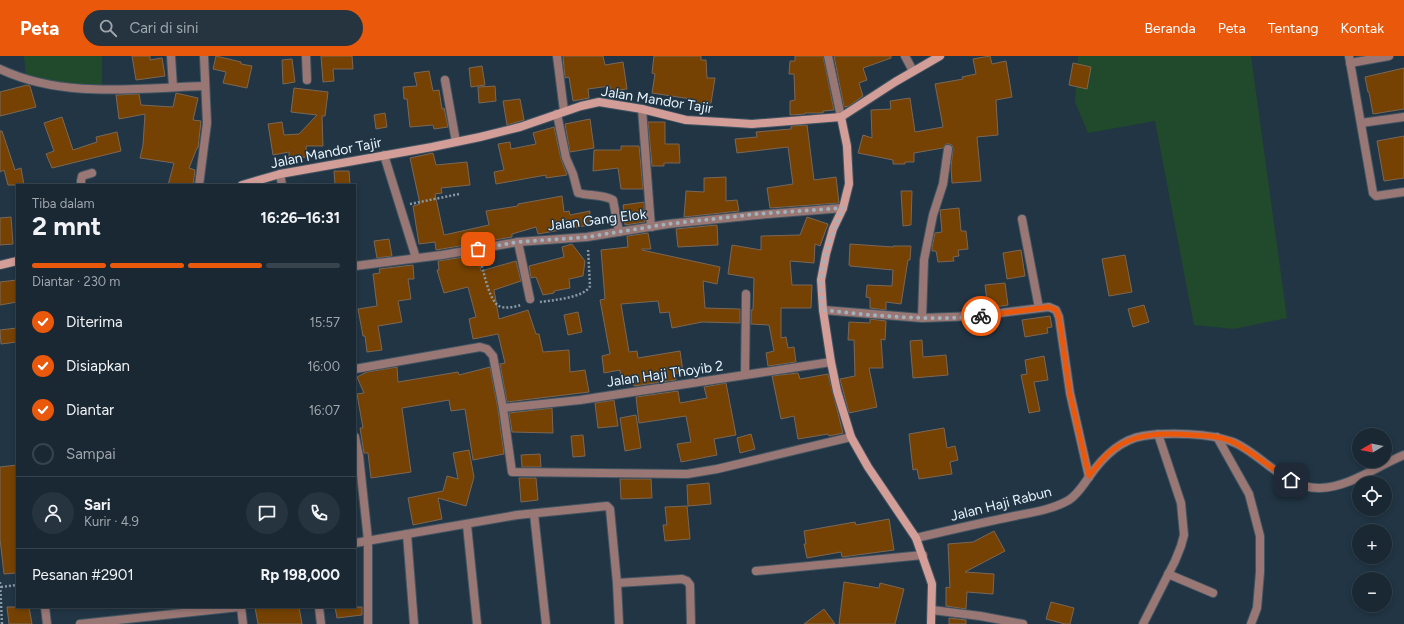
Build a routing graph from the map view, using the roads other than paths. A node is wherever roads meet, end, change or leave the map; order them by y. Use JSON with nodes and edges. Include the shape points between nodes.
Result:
{"nodes":[{"id":1,"x":171,"y":56,"type":"edge"},
{"id":2,"x":204,"y":56,"type":"edge"},
{"id":3,"x":306,"y":56,"type":"edge"},
{"id":4,"x":557,"y":56,"type":"edge"},
{"id":5,"x":828,"y":56,"type":"edge"},
{"id":6,"x":905,"y":56,"type":"edge"},
{"id":7,"x":940,"y":56,"type":"edge"},
{"id":8,"x":1389,"y":56,"type":"edge"},
{"id":9,"x":1349,"y":60,"type":"edge"},
{"id":10,"x":0,"y":69,"type":"edge"},
{"id":11,"x":913,"y":71,"type":"junction"},
{"id":12,"x":307,"y":80,"type":"dead end"},
{"id":13,"x":445,"y":80,"type":"dead end"},
{"id":14,"x":205,"y":86,"type":"junction"},
{"id":15,"x":173,"y":87,"type":"junction"},
{"id":16,"x":642,"y":109,"type":"junction"},
{"id":17,"x":561,"y":113,"type":"junction"},
{"id":18,"x":841,"y":117,"type":"junction"},
{"id":19,"x":1404,"y":117,"type":"edge"},
{"id":20,"x":1361,"y":123,"type":"junction"},
{"id":21,"x":456,"y":142,"type":"junction"},
{"id":22,"x":948,"y":149,"type":"dead end"},
{"id":23,"x":384,"y":155,"type":"junction"},
{"id":24,"x":92,"y":173,"type":"dead end"},
{"id":25,"x":280,"y":174,"type":"junction"},
{"id":26,"x":82,"y":184,"type":"edge"},
{"id":27,"x":199,"y":184,"type":"edge"},
{"id":28,"x":245,"y":184,"type":"edge"},
{"id":29,"x":282,"y":184,"type":"edge"},
{"id":30,"x":1404,"y":192,"type":"edge"},
{"id":31,"x":843,"y":208,"type":"junction"},
{"id":32,"x":1022,"y":218,"type":"dead end"},
{"id":33,"x":651,"y":227,"type":"junction"},
{"id":34,"x":619,"y":232,"type":"junction"},
{"id":35,"x":518,"y":242,"type":"junction"},
{"id":36,"x":416,"y":258,"type":"junction"},
{"id":37,"x":16,"y":262,"type":"edge"},
{"id":38,"x":0,"y":265,"type":"edge"},
{"id":39,"x":356,"y":266,"type":"edge"},
{"id":40,"x":746,"y":294,"type":"dead end"},
{"id":41,"x":530,"y":299,"type":"dead end"},
{"id":42,"x":1039,"y":308,"type":"junction"},
{"id":43,"x":823,"y":310,"type":"junction"},
{"id":44,"x":922,"y":318,"type":"junction"},
{"id":45,"x":831,"y":362,"type":"junction"},
{"id":46,"x":356,"y":369,"type":"edge"},
{"id":47,"x":744,"y":375,"type":"junction"},
{"id":48,"x":503,"y":408,"type":"junction"},
{"id":49,"x":1158,"y":434,"type":"junction"},
{"id":50,"x":851,"y":437,"type":"junction"},
{"id":51,"x":1217,"y":437,"type":"junction"},
{"id":52,"x":356,"y":442,"type":"edge"},
{"id":53,"x":1404,"y":455,"type":"edge"},
{"id":54,"x":1089,"y":476,"type":"junction"},
{"id":55,"x":534,"y":514,"type":"junction"},
{"id":56,"x":467,"y":524,"type":"junction"},
{"id":57,"x":406,"y":534,"type":"junction"},
{"id":58,"x":916,"y":538,"type":"junction"},
{"id":59,"x":368,"y":540,"type":"junction"},
{"id":60,"x":356,"y":543,"type":"edge"},
{"id":61,"x":923,"y":554,"type":"junction"},
{"id":62,"x":756,"y":571,"type":"dead end"},
{"id":63,"x":1168,"y":574,"type":"junction"},
{"id":64,"x":617,"y":583,"type":"junction"},
{"id":65,"x":1213,"y":593,"type":"dead end"},
{"id":66,"x":45,"y":608,"type":"edge"},
{"id":67,"x":231,"y":608,"type":"edge"},
{"id":68,"x":240,"y":608,"type":"edge"},
{"id":69,"x":319,"y":608,"type":"edge"},
{"id":70,"x":932,"y":610,"type":"junction"},
{"id":71,"x":47,"y":624,"type":"edge"},
{"id":72,"x":80,"y":624,"type":"edge"},
{"id":73,"x":243,"y":624,"type":"edge"},
{"id":74,"x":321,"y":624,"type":"edge"},
{"id":75,"x":368,"y":624,"type":"edge"},
{"id":76,"x":414,"y":624,"type":"edge"},
{"id":77,"x":477,"y":624,"type":"edge"},
{"id":78,"x":546,"y":624,"type":"edge"},
{"id":79,"x":619,"y":624,"type":"edge"},
{"id":80,"x":691,"y":624,"type":"edge"},
{"id":81,"x":931,"y":624,"type":"edge"},
{"id":82,"x":1023,"y":624,"type":"edge"},
{"id":83,"x":1143,"y":624,"type":"edge"},
{"id":84,"x":1251,"y":624,"type":"edge"}],
"edges":[{"from":1,"to":15,"type":"street"},
{"from":2,"to":14,"type":"street"},
{"from":3,"to":12,"type":"street"},
{"from":4,"to":17,"type":"street"},
{"from":5,"to":18,"type":"street"},
{"from":6,"to":11,"type":"street"},
{"from":7,"to":11,"type":"main road","name":"Jalan Mandor Tajir"},
{"from":8,"to":9,"type":"street"},
{"from":9,"to":20,"type":"street"},
{"from":10,"to":15,"type":"street","via":[[44,84],[67,88]]},
{"from":11,"to":18,"type":"main road","name":"Jalan Mandor Tajir"},
{"from":13,"to":21,"type":"street"},
{"from":14,"to":15,"type":"street"},
{"from":14,"to":27,"type":"street","via":[[207,123]]},
{"from":16,"to":17,"type":"main road","name":"Jalan Mandor Tajir","via":[[599,102]]},
{"from":16,"to":18,"type":"main road","name":"Jalan Mandor Tajir","via":[[686,120],[752,124]]},
{"from":16,"to":33,"type":"street"},
{"from":17,"to":21,"type":"main road","name":"Jalan Mandor Tajir","via":[[520,127]]},
{"from":17,"to":34,"type":"street","via":[[566,158],[578,193],[609,197],[613,200]]},
{"from":18,"to":31,"type":"main road","via":[[849,162],[849,184]]},
{"from":19,"to":20,"type":"street"},
{"from":20,"to":30,"type":"street","via":[[1374,193],[1381,196]]},
{"from":21,"to":23,"type":"main road","name":"Jalan Mandor Tajir"},
{"from":22,"to":44,"type":"street","via":[[943,184],[933,215],[924,260]]},
{"from":23,"to":25,"type":"main road","name":"Jalan Mandor Tajir"},
{"from":23,"to":36,"type":"street"},
{"from":24,"to":26,"type":"street","via":[[82,176]]},
{"from":25,"to":28,"type":"main road","name":"Jalan Mandor Tajir"},
{"from":25,"to":29,"type":"street"},
{"from":31,"to":33,"type":"street","name":"Jalan Gang Elok","via":[[757,214]]},
{"from":31,"to":43,"type":"main road","via":[[833,229],[826,254],[821,280]]},
{"from":32,"to":42,"type":"street"},
{"from":33,"to":34,"type":"street","name":"Jalan Gang Elok"},
{"from":34,"to":35,"type":"street","name":"Jalan Gang Elok"},
{"from":35,"to":36,"type":"street","name":"Jalan Gang Elok"},
{"from":35,"to":41,"type":"street"},
{"from":36,"to":39,"type":"street","name":"Jalan Gang Elok"},
{"from":37,"to":38,"type":"main road"},
{"from":40,"to":47,"type":"street"},
{"from":42,"to":44,"type":"street","via":[[976,316]]},
{"from":42,"to":54,"type":"street","via":[[1049,307],[1056,310],[1059,317],[1070,394]]},
{"from":43,"to":44,"type":"street"},
{"from":43,"to":45,"type":"main road"},
{"from":45,"to":47,"type":"street","name":"Jalan Haji Thoyib 2"},
{"from":45,"to":50,"type":"main road"},
{"from":46,"to":48,"type":"street","via":[[480,347],[487,349],[493,356]]},
{"from":47,"to":48,"type":"street","name":"Jalan Haji Thoyib 2","via":[[580,400]]},
{"from":48,"to":50,"type":"street","via":[[512,472],[687,474]]},
{"from":49,"to":51,"type":"street","name":"Jalan Haji Rabun"},
{"from":49,"to":54,"type":"street","name":"Jalan Haji Rabun","via":[[1122,444],[1108,454]]},
{"from":49,"to":63,"type":"street","via":[[1181,503],[1184,521],[1181,546]]},
{"from":50,"to":58,"type":"main road"},
{"from":51,"to":53,"type":"street","name":"Jalan Haji Rabun","via":[[1234,442],[1291,480],[1319,488],[1345,484]]},
{"from":51,"to":84,"type":"street","via":[[1249,494],[1260,536],[1257,608]]},
{"from":52,"to":59,"type":"street"},
{"from":54,"to":58,"type":"street","name":"Jalan Haji Rabun","via":[[1081,489],[1070,499],[1049,509]]},
{"from":55,"to":56,"type":"street"},
{"from":55,"to":64,"type":"street","via":[[607,506],[610,509]]},
{"from":55,"to":78,"type":"street"},
{"from":56,"to":57,"type":"street"},
{"from":56,"to":77,"type":"street"},
{"from":57,"to":59,"type":"street"},
{"from":57,"to":76,"type":"street"},
{"from":58,"to":61,"type":"main road"},
{"from":59,"to":60,"type":"street"},
{"from":59,"to":75,"type":"street"},
{"from":61,"to":62,"type":"street"},
{"from":61,"to":70,"type":"main road","via":[[932,584]]},
{"from":63,"to":65,"type":"street"},
{"from":63,"to":83,"type":"street"},
{"from":64,"to":79,"type":"street"},
{"from":64,"to":80,"type":"street","via":[[682,579],[687,581],[690,585]]},
{"from":66,"to":71,"type":"street"},
{"from":67,"to":72,"type":"street"},
{"from":68,"to":73,"type":"street"},
{"from":69,"to":74,"type":"street"},
{"from":70,"to":81,"type":"main road"},
{"from":70,"to":82,"type":"street"}]}
